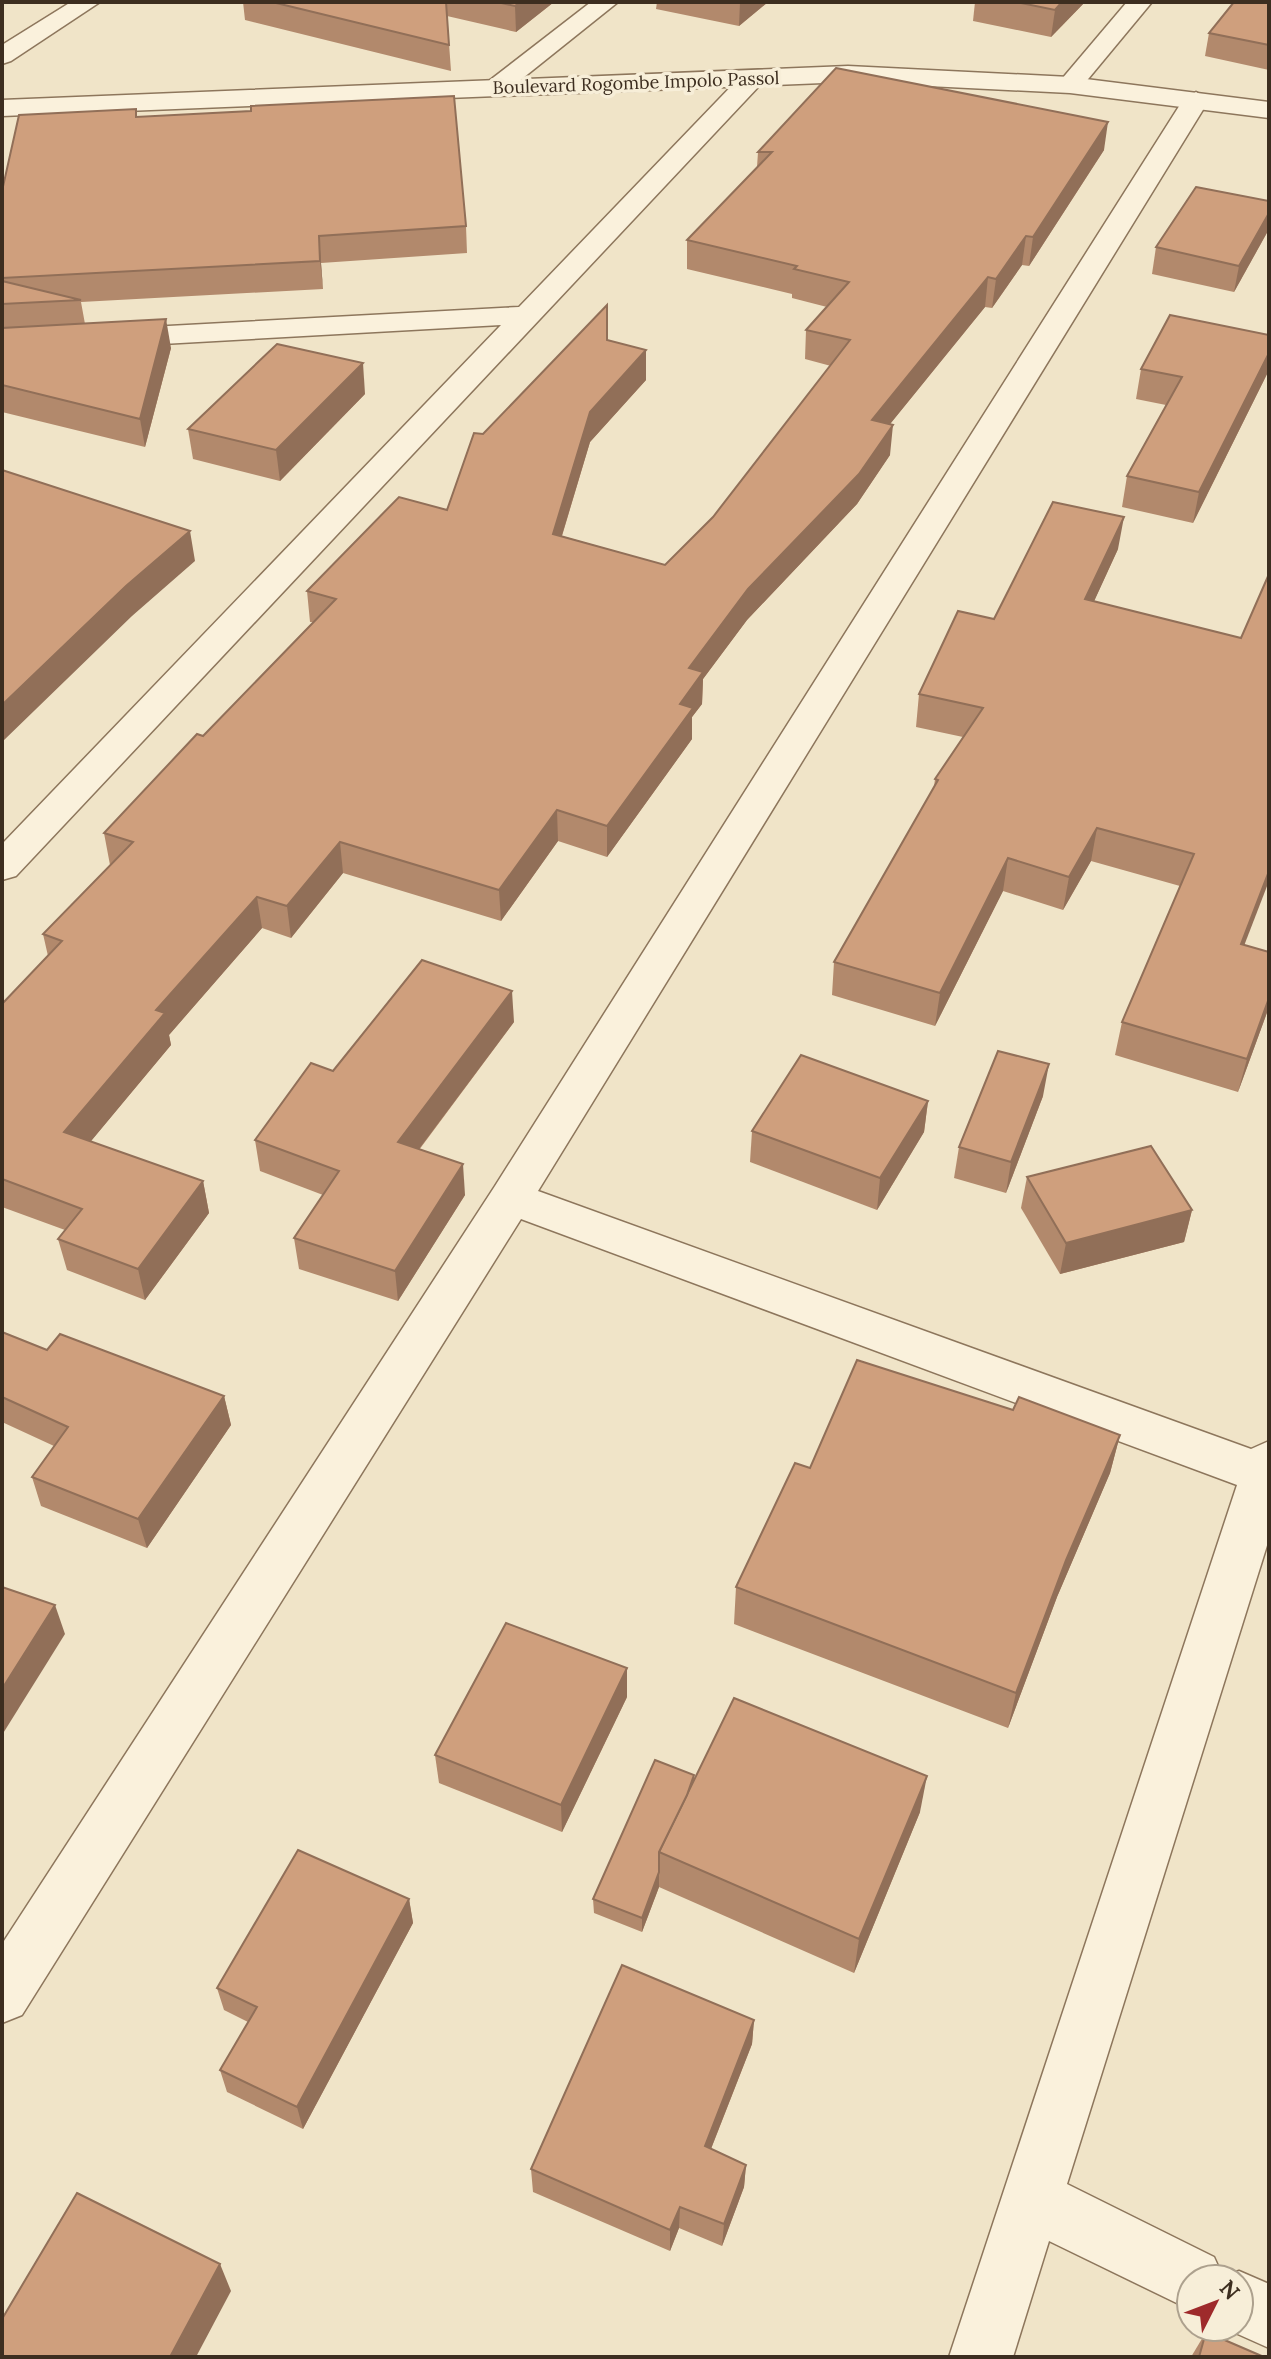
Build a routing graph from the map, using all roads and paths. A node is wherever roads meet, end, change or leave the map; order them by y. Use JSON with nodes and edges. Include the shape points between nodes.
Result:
{"nodes":[{"id":1,"x":88,"y":2,"type":"edge"},
{"id":2,"x":606,"y":2,"type":"edge"},
{"id":3,"x":1140,"y":2,"type":"edge"},
{"id":4,"x":2,"y":56,"type":"edge"},
{"id":5,"x":752,"y":79,"type":"junction"},
{"id":6,"x":1070,"y":85,"type":"junction"},
{"id":7,"x":494,"y":89,"type":"junction"},
{"id":8,"x":1196,"y":100,"type":"junction"},
{"id":9,"x":2,"y":108,"type":"edge"},
{"id":10,"x":1269,"y":110,"type":"edge"},
{"id":11,"x":530,"y":315,"type":"junction"},
{"id":12,"x":2,"y":344,"type":"edge"},
{"id":13,"x":2,"y":867,"type":"edge"},
{"id":14,"x":511,"y":1198,"type":"junction"},
{"id":15,"x":1268,"y":1470,"type":"edge"},
{"id":16,"x":2,"y":1995,"type":"edge"},
{"id":17,"x":1031,"y":2199,"type":"junction"},
{"id":18,"x":1175,"y":2271,"type":"edge"},
{"id":19,"x":981,"y":2357,"type":"edge"}],
"edges":[{"from":1,"to":4,"type":"street"},
{"from":2,"to":7,"type":"street"},
{"from":3,"to":6,"type":"street"},
{"from":5,"to":6,"type":"street","name":"Boulevard Rogombe Impolo Passol","via":[[904,75]]},
{"from":5,"to":7,"type":"street","name":"Boulevard Rogombe Impolo Passol"},
{"from":5,"to":11,"type":"street"},
{"from":6,"to":8,"type":"street","name":"Boulevard Rogombe Impolo Passol"},
{"from":7,"to":9,"type":"street","name":"Boulevard Rogombe Impolo Passol"},
{"from":8,"to":10,"type":"street","name":"Boulevard Rogombe Impolo Passol"},
{"from":8,"to":14,"type":"street"},
{"from":11,"to":12,"type":"street"},
{"from":11,"to":13,"type":"street"},
{"from":14,"to":15,"type":"street"},
{"from":14,"to":16,"type":"street"},
{"from":15,"to":17,"type":"street"},
{"from":17,"to":18,"type":"street"},
{"from":17,"to":19,"type":"street"}]}
